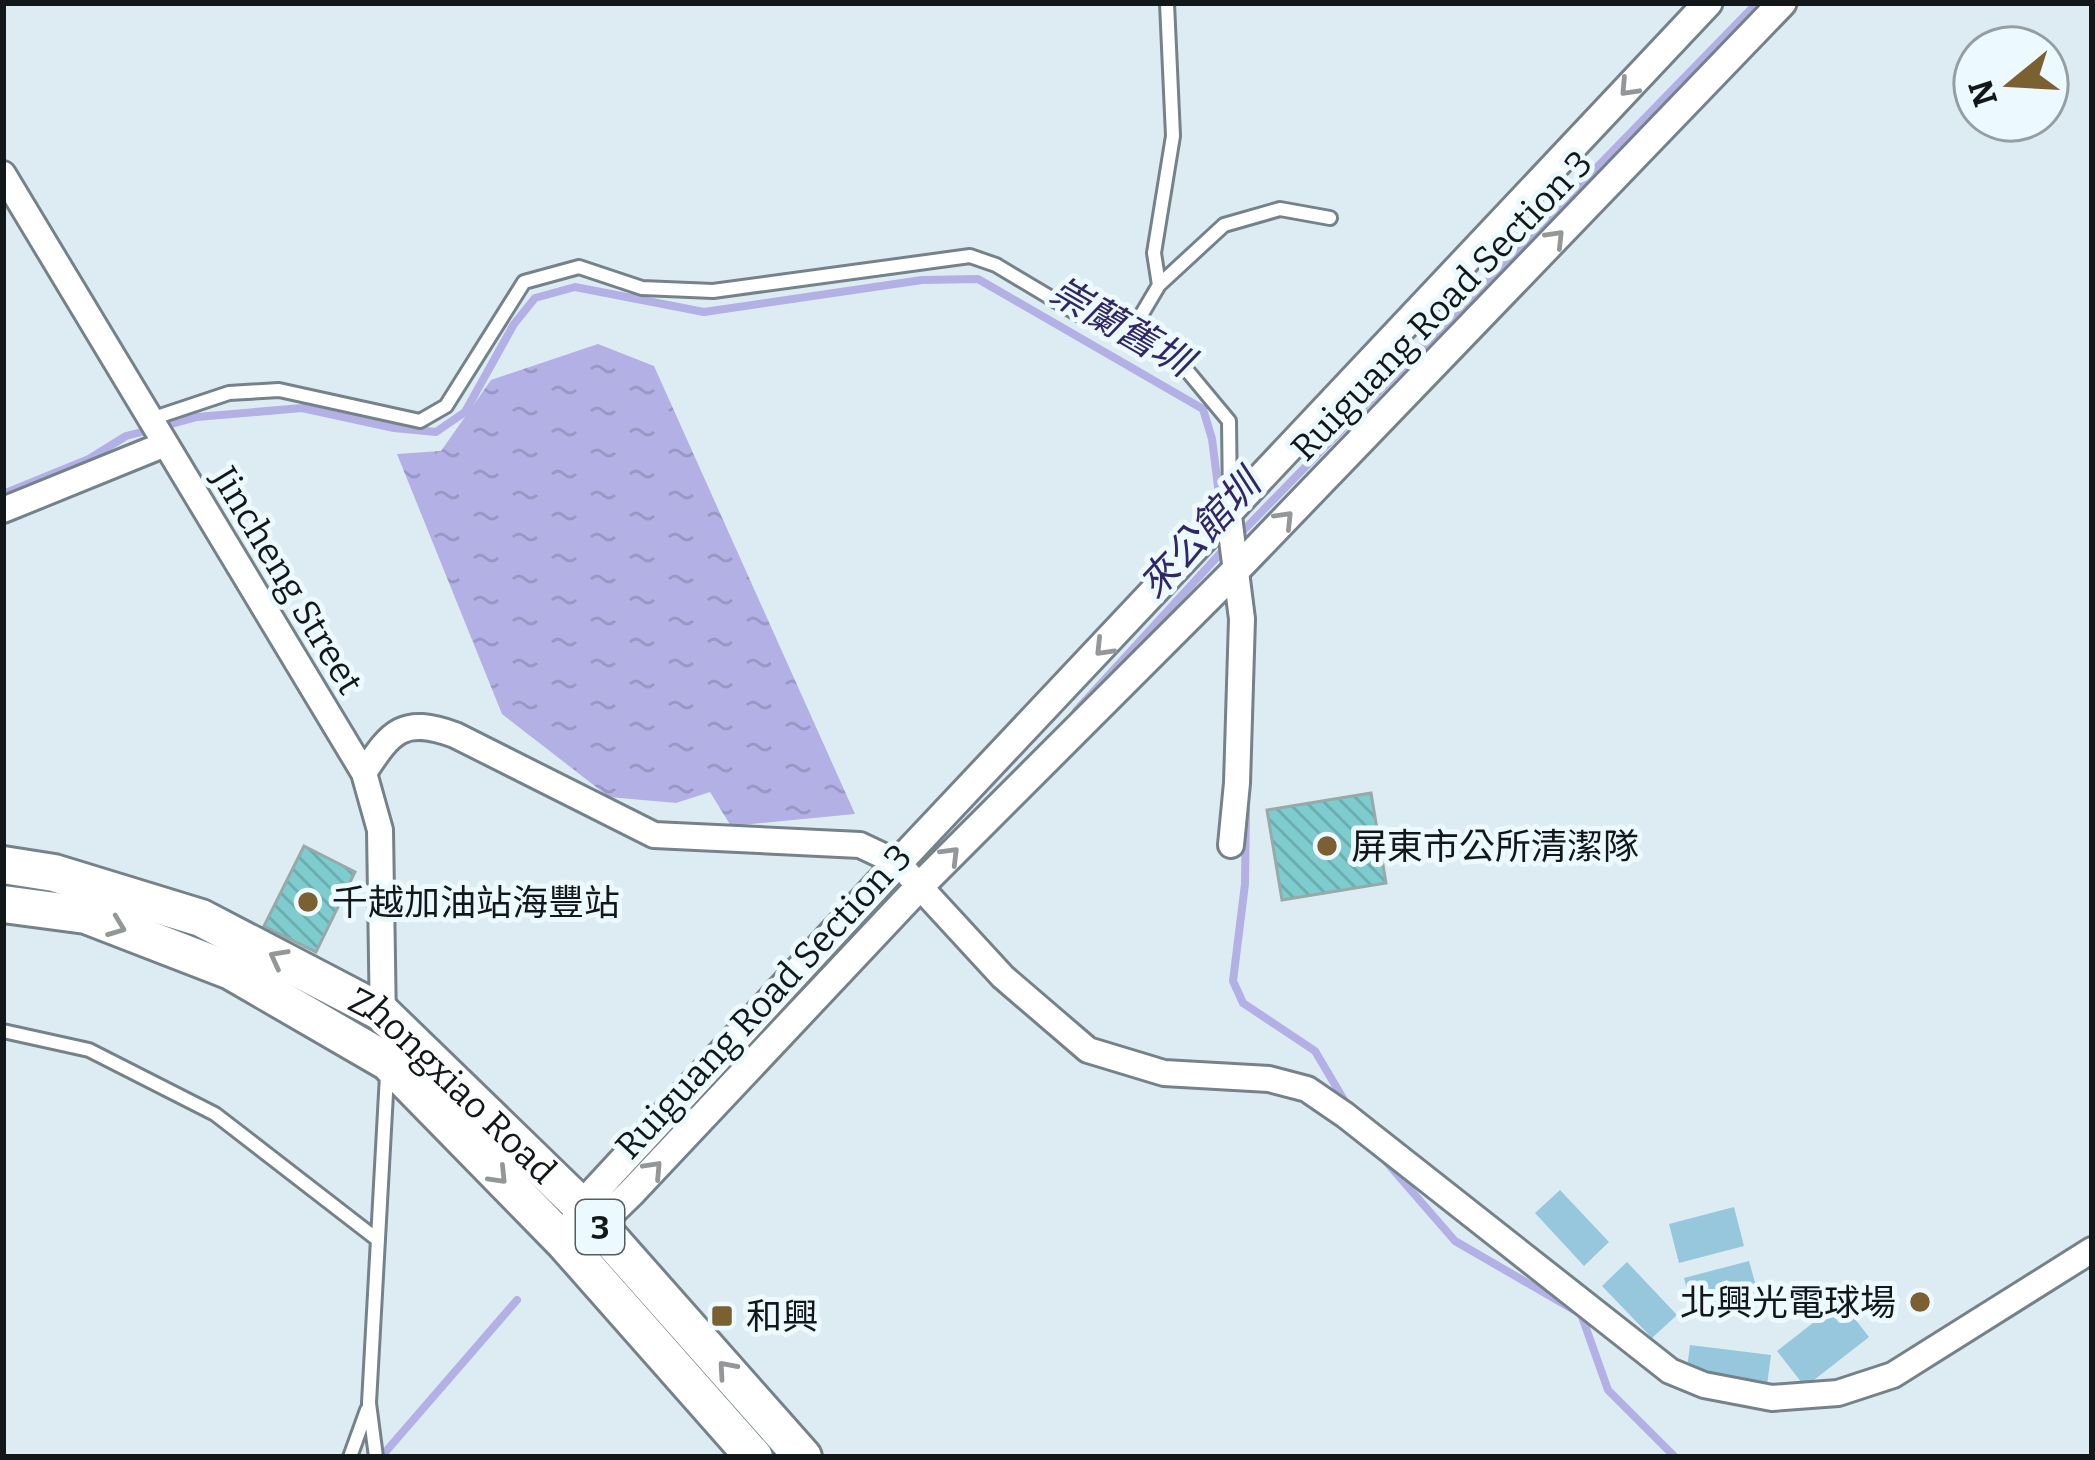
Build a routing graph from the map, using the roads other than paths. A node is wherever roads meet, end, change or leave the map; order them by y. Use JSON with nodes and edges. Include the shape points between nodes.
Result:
{"nodes":[{"id":1,"x":1167,"y":3,"type":"edge"},
{"id":2,"x":1708,"y":3,"type":"edge"},
{"id":3,"x":1776,"y":5,"type":"edge"},
{"id":4,"x":3,"y":174,"type":"edge"},
{"id":5,"x":1330,"y":218,"type":"dead end"},
{"id":6,"x":1159,"y":285,"type":"junction"},
{"id":7,"x":1130,"y":334,"type":"junction"},
{"id":8,"x":148,"y":420,"type":"junction"},
{"id":9,"x":164,"y":445,"type":"junction"},
{"id":10,"x":3,"y":510,"type":"edge"},
{"id":11,"x":1229,"y":515,"type":"junction"},
{"id":12,"x":1236,"y":570,"type":"junction"},
{"id":13,"x":364,"y":773,"type":"junction"},
{"id":14,"x":1231,"y":845,"type":"dead end"},
{"id":15,"x":898,"y":862,"type":"junction"},
{"id":16,"x":3,"y":865,"type":"edge"},
{"id":17,"x":920,"y":886,"type":"junction"},
{"id":18,"x":3,"y":904,"type":"edge"},
{"id":19,"x":382,"y":1012,"type":"junction"},
{"id":20,"x":3,"y":1031,"type":"edge"},
{"id":21,"x":388,"y":1063,"type":"junction"},
{"id":22,"x":590,"y":1215,"type":"junction"},
{"id":23,"x":378,"y":1240,"type":"junction"},
{"id":24,"x":565,"y":1243,"type":"junction"},
{"id":25,"x":2092,"y":1250,"type":"edge"},
{"id":26,"x":369,"y":1403,"type":"junction"},
{"id":27,"x":350,"y":1457,"type":"edge"},
{"id":28,"x":376,"y":1457,"type":"edge"},
{"id":29,"x":754,"y":1457,"type":"edge"},
{"id":30,"x":803,"y":1457,"type":"edge"}],
"edges":[{"from":1,"to":6,"type":"lane","via":[[1173,136],[1154,253]]},
{"from":2,"to":11,"type":"street","name":"Ruiguang Road Section 3","one_way":true},
{"from":12,"to":3,"type":"street","name":"Ruiguang Road Section 3","one_way":true},
{"from":4,"to":8,"type":"street","name":"Jincheng Street"},
{"from":5,"to":6,"type":"lane","via":[[1280,209],[1224,225]]},
{"from":6,"to":7,"type":"lane"},
{"from":7,"to":8,"type":"lane","via":[[970,256],[713,291],[642,288],[579,267],[524,283],[446,406],[420,421],[279,390],[229,393]]},
{"from":7,"to":11,"type":"lane","via":[[1170,350],[1229,421]]},
{"from":8,"to":9,"type":"street","name":"Jincheng Street"},
{"from":9,"to":10,"type":"street"},
{"from":9,"to":13,"type":"street","name":"Jincheng Street"},
{"from":11,"to":12,"type":"street"},
{"from":11,"to":15,"type":"street","name":"Ruiguang Road Section 3","one_way":true},
{"from":12,"to":14,"type":"street","via":[[1242,620]]},
{"from":17,"to":12,"type":"street","name":"Ruiguang Road Section 3","one_way":true},
{"from":13,"to":15,"type":"street","via":[[386,739],[427,725],[655,835],[860,845]]},
{"from":13,"to":19,"type":"street","name":"Jincheng Street","via":[[380,830]]},
{"from":15,"to":17,"type":"street"},
{"from":15,"to":22,"type":"street","name":"Ruiguang Road Section 3"},
{"from":19,"to":16,"type":"main road","name":"Zhongxiao Road","number":"3","one_way":true,"via":[[201,917]]},
{"from":22,"to":17,"type":"street","name":"Ruiguang Road Section 3","one_way":true},
{"from":17,"to":25,"type":"street","via":[[1003,977],[1088,1050],[1164,1072],[1307,1089],[1670,1371],[1704,1385],[1772,1398],[1838,1394],[1893,1375]]},
{"from":18,"to":21,"type":"main road","name":"Zhongxiao Road","number":"3","one_way":true,"via":[[86,915],[231,971]]},
{"from":19,"to":21,"type":"street","name":"Jincheng Street"},
{"from":19,"to":22,"type":"main road","name":"Zhongxiao Road","number":"3"},
{"from":20,"to":23,"type":"lane","via":[[89,1050],[215,1114]]},
{"from":21,"to":23,"type":"lane"},
{"from":21,"to":24,"type":"main road","name":"Zhongxiao Road","number":"3","one_way":true},
{"from":22,"to":24,"type":"street","name":"Ruiguang Road Section 3"},
{"from":30,"to":22,"type":"main road","name":"Zhongxiao Road","number":"3","one_way":true},
{"from":23,"to":26,"type":"lane"},
{"from":24,"to":29,"type":"main road","name":"Zhongxiao Road","number":"3"},
{"from":26,"to":27,"type":"lane"},
{"from":26,"to":28,"type":"lane"}]}
